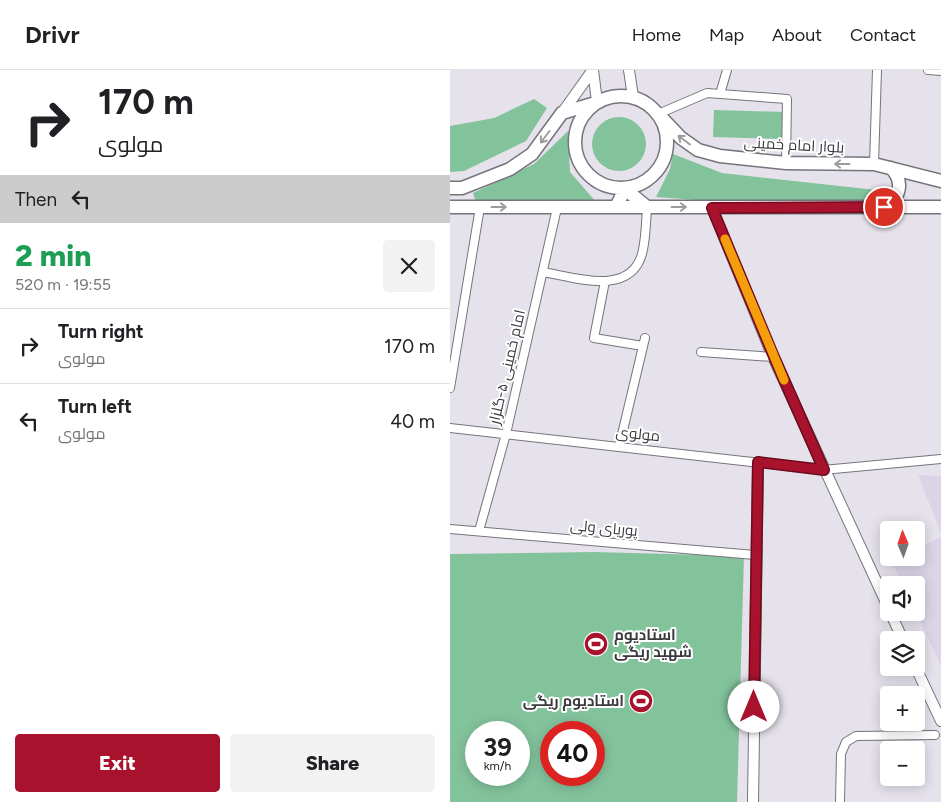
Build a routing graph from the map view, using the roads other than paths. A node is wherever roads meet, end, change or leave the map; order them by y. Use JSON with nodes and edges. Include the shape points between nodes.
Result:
{"nodes":[{"id":1,"x":593,"y":70,"type":"edge"},
{"id":2,"x":629,"y":70,"type":"edge"},
{"id":3,"x":727,"y":70,"type":"edge"},
{"id":4,"x":877,"y":70,"type":"edge"},
{"id":5,"x":928,"y":70,"type":"edge"},
{"id":6,"x":941,"y":71,"type":"edge"},
{"id":7,"x":720,"y":94,"type":"junction"},
{"id":8,"x":633,"y":97,"type":"junction"},
{"id":9,"x":597,"y":102,"type":"junction"},
{"id":10,"x":562,"y":113,"type":"junction"},
{"id":11,"x":658,"y":114,"type":"junction"},
{"id":12,"x":786,"y":164,"type":"junction"},
{"id":13,"x":874,"y":164,"type":"junction"},
{"id":14,"x":891,"y":168,"type":"junction"},
{"id":15,"x":941,"y":181,"type":"edge"},
{"id":16,"x":456,"y":188,"type":"edge"},
{"id":17,"x":625,"y":189,"type":"junction"},
{"id":18,"x":941,"y":206,"type":"edge"},
{"id":19,"x":456,"y":207,"type":"edge"},
{"id":20,"x":480,"y":207,"type":"junction"},
{"id":21,"x":616,"y":207,"type":"junction"},
{"id":22,"x":647,"y":207,"type":"junction"},
{"id":23,"x":884,"y":207,"type":"junction"},
{"id":24,"x":557,"y":208,"type":"junction"},
{"id":25,"x":712,"y":208,"type":"junction"},
{"id":26,"x":543,"y":272,"type":"junction"},
{"id":27,"x":606,"y":281,"type":"junction"},
{"id":28,"x":701,"y":352,"type":"dead end"},
{"id":29,"x":774,"y":357,"type":"junction"},
{"id":30,"x":450,"y":388,"type":"edge"},
{"id":31,"x":450,"y":428,"type":"edge"},
{"id":32,"x":506,"y":434,"type":"junction"},
{"id":33,"x":619,"y":447,"type":"junction"},
{"id":34,"x":941,"y":459,"type":"edge"},
{"id":35,"x":758,"y":462,"type":"junction"},
{"id":36,"x":824,"y":470,"type":"junction"},
{"id":37,"x":450,"y":529,"type":"edge"},
{"id":38,"x":479,"y":531,"type":"junction"},
{"id":39,"x":756,"y":555,"type":"junction"},
{"id":40,"x":880,"y":590,"type":"edge"},
{"id":41,"x":920,"y":676,"type":"edge"},
{"id":42,"x":941,"y":721,"type":"edge"},
{"id":43,"x":935,"y":735,"type":"dead end"},
{"id":44,"x":754,"y":802,"type":"edge"},
{"id":45,"x":840,"y":802,"type":"edge"}],
"edges":[{"from":1,"to":9,"type":"street"},
{"from":1,"to":10,"type":"street"},
{"from":2,"to":8,"type":"street"},
{"from":3,"to":7,"type":"street"},
{"from":4,"to":13,"type":"street"},
{"from":5,"to":6,"type":"street"},
{"from":7,"to":11,"type":"street","via":[[707,93]]},
{"from":7,"to":12,"type":"street","via":[[787,99]]},
{"from":8,"to":9,"type":"main road"},
{"from":8,"to":11,"type":"main road"},
{"from":9,"to":10,"type":"main road"},
{"from":9,"to":17,"type":"main road","via":[[583,114],[578,125],[575,136],[578,160],[596,182]]},
{"from":10,"to":16,"type":"main road","one_way":true,"via":[[532,154],[510,169]]},
{"from":12,"to":11,"type":"main road","name":"بلوار امام خمینی","one_way":true,"via":[[698,150]]},
{"from":11,"to":17,"type":"main road","via":[[667,134],[666,156],[646,182]]},
{"from":13,"to":12,"type":"main road","name":"بلوار امام خمینی","one_way":true},
{"from":13,"to":14,"type":"main road","name":"بلوار امام خمینی"},
{"from":14,"to":15,"type":"main road","name":"بلوار امام خمینی"},
{"from":14,"to":23,"type":"main road","via":[[898,177],[899,188],[892,202]]},
{"from":16,"to":19,"type":"main road"},
{"from":17,"to":21,"type":"main road"},
{"from":17,"to":22,"type":"main road"},
{"from":18,"to":23,"type":"main road"},
{"from":19,"to":20,"type":"main road"},
{"from":20,"to":24,"type":"main road","one_way":true},
{"from":20,"to":30,"type":"street"},
{"from":21,"to":22,"type":"main road"},
{"from":21,"to":24,"type":"main road"},
{"from":22,"to":25,"type":"main road","one_way":true},
{"from":22,"to":27,"type":"street","via":[[638,266],[627,277]]},
{"from":23,"to":25,"type":"main road"},
{"from":24,"to":26,"type":"street","name":"امام خمینی ۵-گلزار"},
{"from":25,"to":29,"type":"street"},
{"from":26,"to":27,"type":"street"},
{"from":26,"to":32,"type":"street","name":"امام خمینی ۵-گلزار"},
{"from":27,"to":33,"type":"street","via":[[594,338],[644,342]]},
{"from":28,"to":29,"type":"street"},
{"from":29,"to":36,"type":"street"},
{"from":31,"to":32,"type":"street","name":"مولوی"},
{"from":32,"to":33,"type":"street","name":"مولوی"},
{"from":32,"to":38,"type":"street","name":"امام خمینی ۵-گلزار"},
{"from":33,"to":35,"type":"street","name":"مولوی"},
{"from":34,"to":36,"type":"street","name":"مولوی"},
{"from":35,"to":36,"type":"street","name":"مولوی"},
{"from":35,"to":39,"type":"street"},
{"from":36,"to":40,"type":"street"},
{"from":37,"to":38,"type":"street","name":"پوریای ولی"},
{"from":38,"to":39,"type":"street","name":"پوریای ولی"},
{"from":39,"to":44,"type":"street"},
{"from":41,"to":42,"type":"street"},
{"from":43,"to":45,"type":"street","via":[[856,736],[846,742],[841,754]]}]}
